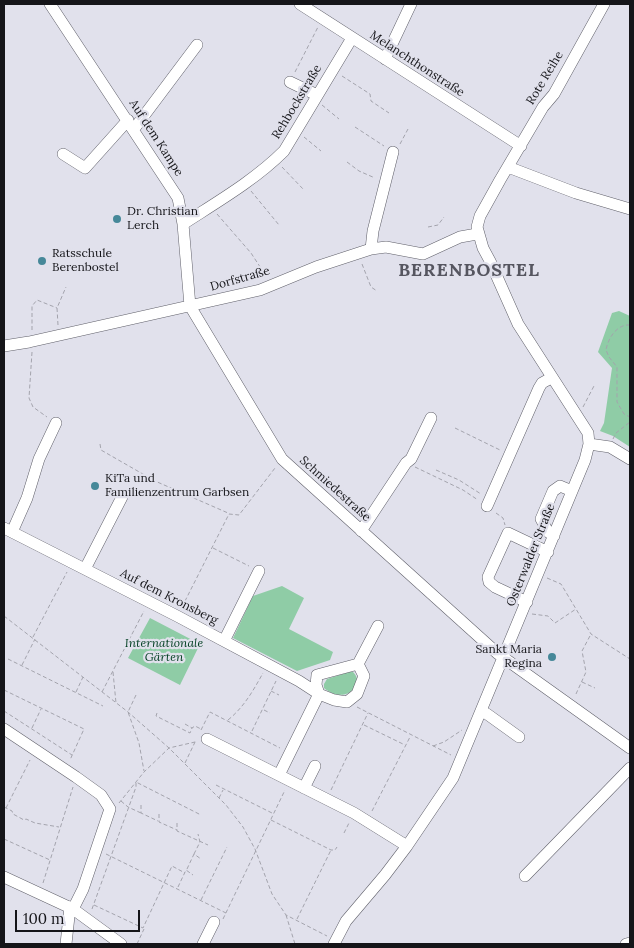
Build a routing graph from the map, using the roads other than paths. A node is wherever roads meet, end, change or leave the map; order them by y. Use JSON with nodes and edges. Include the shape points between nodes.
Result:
{"nodes":[{"id":1,"x":50,"y":4,"type":"edge"},
{"id":2,"x":300,"y":4,"type":"edge"},
{"id":3,"x":411,"y":4,"type":"edge"},
{"id":4,"x":604,"y":4,"type":"edge"},
{"id":5,"x":352,"y":38,"type":"junction"},
{"id":6,"x":196,"y":45,"type":"dead end"},
{"id":7,"x":385,"y":59,"type":"junction"},
{"id":8,"x":290,"y":82,"type":"road end"},
{"id":9,"x":316,"y":97,"type":"junction"},
{"id":10,"x":131,"y":125,"type":"junction"},
{"id":11,"x":520,"y":146,"type":"junction"},
{"id":12,"x":396,"y":149,"type":"road end"},
{"id":13,"x":63,"y":154,"type":"dead end"},
{"id":14,"x":508,"y":167,"type":"junction"},
{"id":15,"x":630,"y":209,"type":"edge"},
{"id":16,"x":183,"y":224,"type":"junction"},
{"id":17,"x":478,"y":234,"type":"junction"},
{"id":18,"x":371,"y":249,"type":"junction"},
{"id":19,"x":190,"y":306,"type":"junction"},
{"id":20,"x":4,"y":346,"type":"edge"},
{"id":21,"x":551,"y":378,"type":"junction"},
{"id":22,"x":430,"y":418,"type":"dead end"},
{"id":23,"x":56,"y":423,"type":"road end"},
{"id":24,"x":589,"y":444,"type":"junction"},
{"id":25,"x":630,"y":459,"type":"edge"},
{"id":26,"x":572,"y":491,"type":"junction"},
{"id":27,"x":122,"y":497,"type":"dead end"},
{"id":28,"x":488,"y":503,"type":"road end"},
{"id":29,"x":8,"y":530,"type":"edge"},
{"id":30,"x":361,"y":531,"type":"junction"},
{"id":31,"x":554,"y":536,"type":"junction"},
{"id":32,"x":548,"y":552,"type":"junction"},
{"id":33,"x":85,"y":569,"type":"junction"},
{"id":34,"x":259,"y":571,"type":"road end"},
{"id":35,"x":528,"y":608,"type":"junction"},
{"id":36,"x":378,"y":626,"type":"dead end"},
{"id":37,"x":224,"y":641,"type":"junction"},
{"id":38,"x":504,"y":657,"type":"junction"},
{"id":39,"x":358,"y":664,"type":"junction"},
{"id":40,"x":319,"y":694,"type":"junction"},
{"id":41,"x":481,"y":711,"type":"junction"},
{"id":42,"x":4,"y":729,"type":"edge"},
{"id":43,"x":204,"y":734,"type":"road end"},
{"id":44,"x":519,"y":737,"type":"dead end"},
{"id":45,"x":630,"y":748,"type":"edge"},
{"id":46,"x":315,"y":766,"type":"dead end"},
{"id":47,"x":630,"y":768,"type":"edge"},
{"id":48,"x":284,"y":778,"type":"junction"},
{"id":49,"x":304,"y":788,"type":"junction"},
{"id":50,"x":407,"y":846,"type":"junction"},
{"id":51,"x":524,"y":876,"type":"dead end"},
{"id":52,"x":4,"y":877,"type":"edge"},
{"id":53,"x":71,"y":908,"type":"junction"},
{"id":54,"x":214,"y":922,"type":"dead end"},
{"id":55,"x":332,"y":941,"type":"edge"},
{"id":56,"x":117,"y":943,"type":"edge"},
{"id":57,"x":630,"y":943,"type":"edge"},
{"id":58,"x":66,"y":944,"type":"edge"},
{"id":59,"x":203,"y":944,"type":"edge"},
{"id":60,"x":626,"y":944,"type":"edge"}],
"edges":[{"from":1,"to":10,"type":"street","name":"Auf dem Kampe"},
{"from":2,"to":5,"type":"street","name":"Melanchthonstraße"},
{"from":3,"to":7,"type":"street"},
{"from":4,"to":11,"type":"street","name":"Rote Reihe","via":[[554,94]]},
{"from":5,"to":7,"type":"street","name":"Melanchthonstraße"},
{"from":5,"to":9,"type":"street","name":"Rehbockstraße"},
{"from":6,"to":10,"type":"street"},
{"from":7,"to":11,"type":"street","name":"Melanchthonstraße"},
{"from":8,"to":9,"type":"street"},
{"from":9,"to":16,"type":"street","name":"Rehbockstraße","via":[[284,151],[275,160]]},
{"from":10,"to":13,"type":"street","via":[[86,168]]},
{"from":10,"to":16,"type":"street","name":"Auf dem Kampe","via":[[178,198]]},
{"from":11,"to":14,"type":"street","name":"Rote Reihe"},
{"from":12,"to":18,"type":"street"},
{"from":14,"to":15,"type":"street","via":[[576,194]]},
{"from":14,"to":17,"type":"street","via":[[480,216]]},
{"from":16,"to":19,"type":"street","name":"Auf dem Kampe"},
{"from":17,"to":18,"type":"street","name":"Dorfstraße","via":[[453,240],[424,254],[386,247]]},
{"from":17,"to":21,"type":"street","via":[[511,311]]},
{"from":18,"to":19,"type":"street","name":"Dorfstraße","via":[[260,290]]},
{"from":19,"to":20,"type":"street","name":"Dorfstraße"},
{"from":19,"to":30,"type":"street","name":"Schmiedestraße","via":[[282,459]]},
{"from":21,"to":24,"type":"street","via":[[585,428]]},
{"from":21,"to":28,"type":"street","via":[[542,383]]},
{"from":22,"to":30,"type":"street","via":[[411,459]]},
{"from":23,"to":29,"type":"street","via":[[39,459],[27,498]]},
{"from":24,"to":25,"type":"street","via":[[610,447]]},
{"from":24,"to":26,"type":"street","name":"Osterwalder Straße"},
{"from":26,"to":31,"type":"street","name":"Osterwalder Straße"},
{"from":26,"to":31,"type":"street","via":[[560,486],[552,491],[541,519]]},
{"from":27,"to":33,"type":"street"},
{"from":29,"to":33,"type":"street","name":"Auf dem Kronsberg"},
{"from":30,"to":38,"type":"street","name":"Schmiedestraße"},
{"from":31,"to":32,"type":"street","name":"Osterwalder Straße"},
{"from":32,"to":35,"type":"street","name":"Osterwalder Straße"},
{"from":32,"to":35,"type":"street","via":[[508,533],[488,577],[495,587]]},
{"from":33,"to":37,"type":"street","name":"Auf dem Kronsberg"},
{"from":34,"to":37,"type":"street"},
{"from":35,"to":38,"type":"street","name":"Osterwalder Straße"},
{"from":36,"to":39,"type":"street"},
{"from":37,"to":40,"type":"street","name":"Auf dem Kronsberg"},
{"from":38,"to":41,"type":"street","name":"Osterwalder Straße"},
{"from":38,"to":45,"type":"street","name":"Schmiedestraße"},
{"from":39,"to":40,"type":"street","via":[[317,676]]},
{"from":39,"to":40,"type":"street","name":"Auf dem Kronsberg","via":[[364,676],[357,694],[347,702]]},
{"from":40,"to":48,"type":"street","via":[[290,753]]},
{"from":41,"to":44,"type":"street"},
{"from":41,"to":50,"type":"street","name":"Osterwalder Straße","via":[[452,778]]},
{"from":42,"to":53,"type":"street","via":[[101,795],[110,809],[83,889]]},
{"from":43,"to":48,"type":"street"},
{"from":46,"to":49,"type":"street"},
{"from":47,"to":51,"type":"street"},
{"from":48,"to":49,"type":"street"},
{"from":49,"to":50,"type":"street","via":[[354,813]]},
{"from":50,"to":55,"type":"street","name":"Osterwalder Straße"},
{"from":52,"to":53,"type":"street"},
{"from":53,"to":56,"type":"street"},
{"from":53,"to":58,"type":"street"},
{"from":54,"to":59,"type":"street"},
{"from":57,"to":60,"type":"street"}]}
